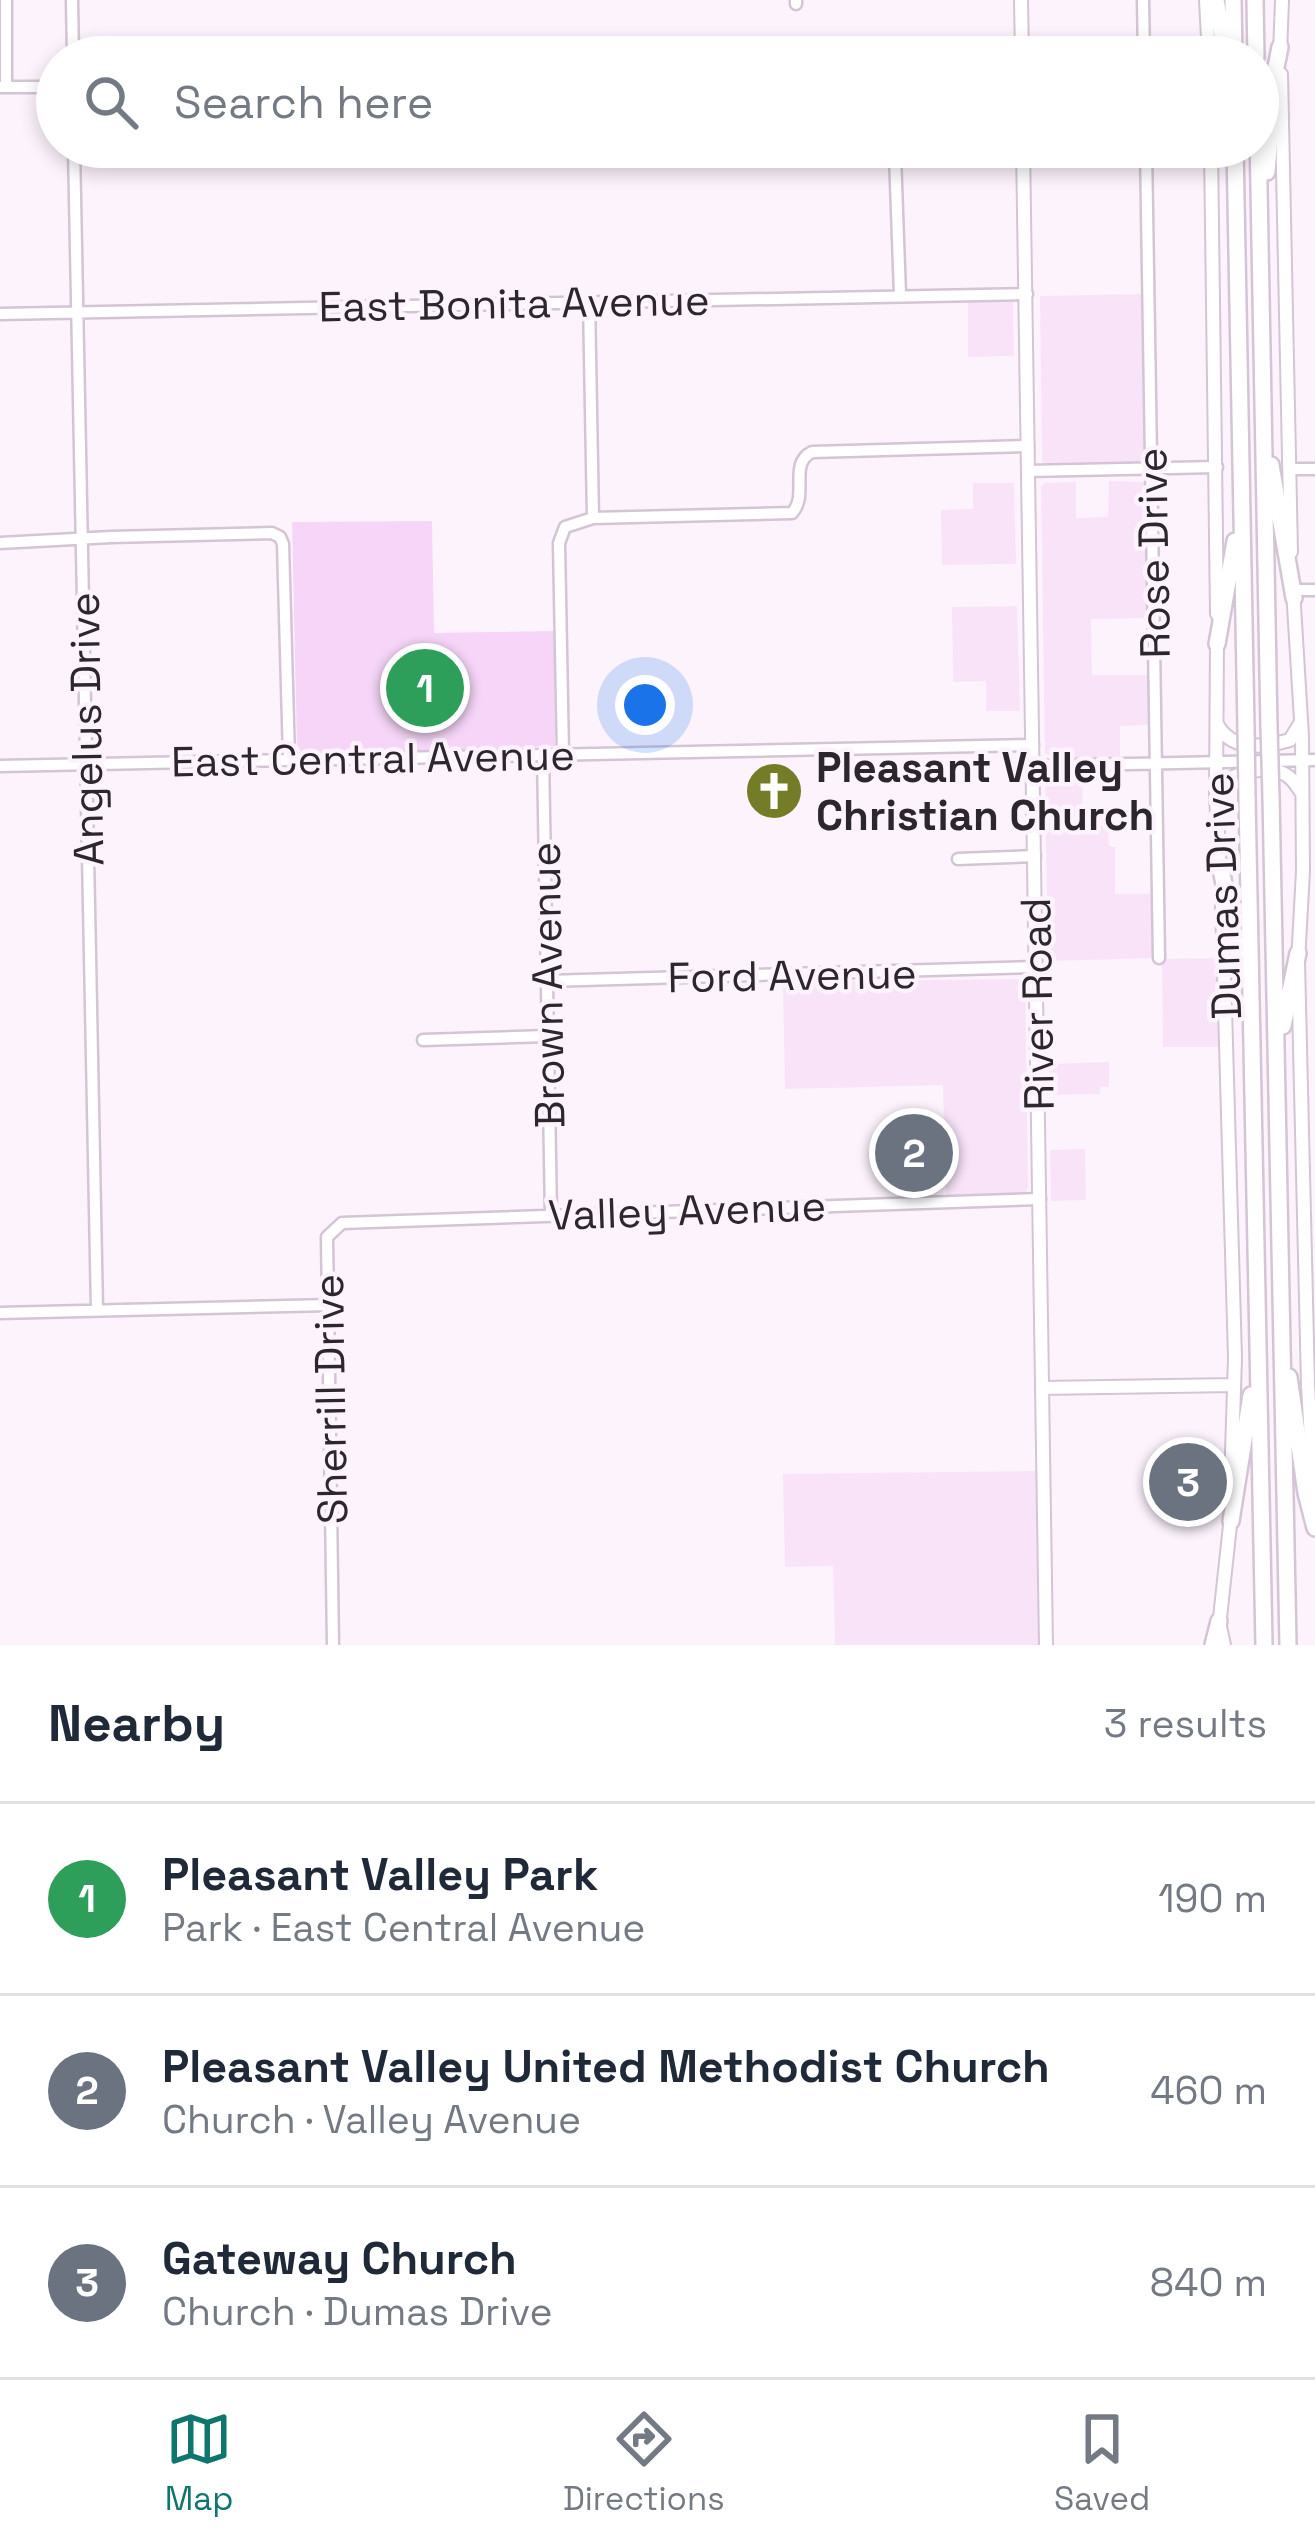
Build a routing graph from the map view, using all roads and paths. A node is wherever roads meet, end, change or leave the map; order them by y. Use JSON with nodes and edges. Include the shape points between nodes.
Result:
{"nodes":[{"id":1,"x":6,"y":0,"type":"edge"},
{"id":2,"x":72,"y":0,"type":"edge"},
{"id":3,"x":1021,"y":0,"type":"edge"},
{"id":4,"x":1143,"y":0,"type":"edge"},
{"id":5,"x":1206,"y":0,"type":"edge"},
{"id":6,"x":1216,"y":0,"type":"edge"},
{"id":7,"x":1233,"y":0,"type":"edge"},
{"id":8,"x":1255,"y":0,"type":"edge"},
{"id":9,"x":1282,"y":0,"type":"edge"},
{"id":10,"x":73,"y":36,"type":"edge"},
{"id":11,"x":1022,"y":36,"type":"edge"},
{"id":12,"x":1144,"y":36,"type":"edge"},
{"id":13,"x":1208,"y":36,"type":"edge"},
{"id":14,"x":1225,"y":36,"type":"edge"},
{"id":15,"x":1231,"y":36,"type":"edge"},
{"id":16,"x":1256,"y":36,"type":"edge"},
{"id":17,"x":1280,"y":47,"type":"junction"},
{"id":18,"x":1279,"y":52,"type":"edge"},
{"id":19,"x":3,"y":87,"type":"edge"},
{"id":20,"x":36,"y":87,"type":"edge"},
{"id":21,"x":75,"y":168,"type":"edge"},
{"id":22,"x":896,"y":168,"type":"edge"},
{"id":23,"x":1024,"y":168,"type":"edge"},
{"id":24,"x":1146,"y":168,"type":"edge"},
{"id":25,"x":1211,"y":168,"type":"edge"},
{"id":26,"x":1235,"y":168,"type":"edge"},
{"id":27,"x":1259,"y":168,"type":"edge"},
{"id":28,"x":1266,"y":168,"type":"edge"},
{"id":29,"x":1260,"y":229,"type":"junction"},
{"id":30,"x":1027,"y":294,"type":"junction"},
{"id":31,"x":899,"y":295,"type":"junction"},
{"id":32,"x":589,"y":301,"type":"junction"},
{"id":33,"x":78,"y":313,"type":"junction"},
{"id":34,"x":0,"y":314,"type":"edge"},
{"id":35,"x":1263,"y":422,"type":"junction"},
{"id":36,"x":1028,"y":446,"type":"junction"},
{"id":37,"x":1240,"y":460,"type":"junction"},
{"id":38,"x":1217,"y":467,"type":"junction"},
{"id":39,"x":1151,"y":469,"type":"junction"},
{"id":40,"x":1290,"y":469,"type":"junction"},
{"id":41,"x":1315,"y":469,"type":"edge"},
{"id":42,"x":1028,"y":471,"type":"junction"},
{"id":43,"x":593,"y":518,"type":"junction"},
{"id":44,"x":82,"y":539,"type":"junction"},
{"id":45,"x":0,"y":543,"type":"edge"},
{"id":46,"x":1315,"y":590,"type":"edge"},
{"id":47,"x":1293,"y":594,"type":"junction"},
{"id":48,"x":1216,"y":644,"type":"junction"},
{"id":49,"x":1301,"y":722,"type":"junction"},
{"id":50,"x":1216,"y":723,"type":"junction"},
{"id":51,"x":1033,"y":745,"type":"junction"},
{"id":52,"x":543,"y":755,"type":"junction"},
{"id":53,"x":563,"y":755,"type":"junction"},
{"id":54,"x":289,"y":758,"type":"junction"},
{"id":55,"x":1308,"y":760,"type":"edge"},
{"id":56,"x":1216,"y":762,"type":"junction"},
{"id":57,"x":86,"y":764,"type":"junction"},
{"id":58,"x":1156,"y":764,"type":"junction"},
{"id":59,"x":0,"y":766,"type":"edge"},
{"id":60,"x":1034,"y":766,"type":"junction"},
{"id":61,"x":1302,"y":793,"type":"junction"},
{"id":62,"x":1216,"y":796,"type":"junction"},
{"id":63,"x":1035,"y":856,"type":"junction"},
{"id":64,"x":958,"y":860,"type":"dead end"},
{"id":65,"x":1220,"y":865,"type":"junction"},
{"id":66,"x":1298,"y":953,"type":"junction"},
{"id":67,"x":1160,"y":958,"type":"dead end"},
{"id":68,"x":1037,"y":967,"type":"junction"},
{"id":69,"x":547,"y":981,"type":"junction"},
{"id":70,"x":546,"y":1036,"type":"junction"},
{"id":71,"x":423,"y":1040,"type":"dead end"},
{"id":72,"x":1253,"y":1041,"type":"junction"},
{"id":73,"x":1276,"y":1113,"type":"junction"},
{"id":74,"x":1040,"y":1199,"type":"junction"},
{"id":75,"x":551,"y":1215,"type":"junction"},
{"id":76,"x":406,"y":1220,"type":"joint"},
{"id":77,"x":330,"y":1305,"type":"junction"},
{"id":78,"x":97,"y":1310,"type":"junction"},
{"id":79,"x":0,"y":1313,"type":"edge"},
{"id":80,"x":1281,"y":1332,"type":"junction"},
{"id":81,"x":1258,"y":1357,"type":"junction"},
{"id":82,"x":1312,"y":1384,"type":"edge"},
{"id":83,"x":1234,"y":1385,"type":"junction"},
{"id":84,"x":1042,"y":1388,"type":"junction"},
{"id":85,"x":1315,"y":1506,"type":"edge"},
{"id":86,"x":1231,"y":1521,"type":"junction"},
{"id":87,"x":1315,"y":1528,"type":"edge"},
{"id":88,"x":1219,"y":1621,"type":"joint"},
{"id":89,"x":333,"y":1645,"type":"edge"},
{"id":90,"x":1046,"y":1645,"type":"edge"},
{"id":91,"x":1218,"y":1645,"type":"edge"},
{"id":92,"x":1264,"y":1645,"type":"edge"},
{"id":93,"x":1288,"y":1645,"type":"edge"}],
"edges":[{"from":1,"to":19,"type":"street"},
{"from":2,"to":10,"type":"street"},
{"from":3,"to":11,"type":"main road"},
{"from":4,"to":12,"type":"street"},
{"from":5,"to":13,"type":"main road"},
{"from":6,"to":14,"type":"highway"},
{"from":7,"to":15,"type":"highway"},
{"from":8,"to":16,"type":"highway"},
{"from":9,"to":17,"type":"main road","name":"Dumas Drive"},
{"from":17,"to":18,"type":"highway"},
{"from":17,"to":40,"type":"main road","name":"Dumas Drive"},
{"from":19,"to":20,"type":"street"},
{"from":21,"to":33,"type":"street","name":"Angelus Drive"},
{"from":22,"to":31,"type":"street"},
{"from":23,"to":30,"type":"main road","name":"River Road"},
{"from":24,"to":39,"type":"street","name":"Rose Drive"},
{"from":25,"to":38,"type":"main road","name":"Dumas Drive"},
{"from":26,"to":37,"type":"highway"},
{"from":27,"to":29,"type":"highway"},
{"from":28,"to":29,"type":"highway"},
{"from":29,"to":35,"type":"highway"},
{"from":30,"to":31,"type":"street","name":"East Bonita Avenue"},
{"from":30,"to":36,"type":"main road","name":"River Road"},
{"from":31,"to":32,"type":"street","name":"East Bonita Avenue"},
{"from":32,"to":33,"type":"street","name":"East Bonita Avenue"},
{"from":32,"to":43,"type":"street"},
{"from":33,"to":34,"type":"street","name":"East Bonita Avenue"},
{"from":33,"to":44,"type":"street","name":"Angelus Drive"},
{"from":35,"to":47,"type":"highway"},
{"from":35,"to":73,"type":"highway","bridge":true},
{"from":36,"to":42,"type":"main road","name":"River Road"},
{"from":36,"to":43,"type":"street","via":[[812,452],[801,460],[800,504],[792,513]]},
{"from":37,"to":48,"type":"highway"},
{"from":37,"to":72,"type":"highway","bridge":true},
{"from":38,"to":39,"type":"street"},
{"from":38,"to":48,"type":"main road","name":"Dumas Drive"},
{"from":39,"to":42,"type":"street"},
{"from":39,"to":58,"type":"street","name":"Rose Drive"},
{"from":40,"to":41,"type":"street"},
{"from":40,"to":47,"type":"main road","name":"Dumas Drive"},
{"from":42,"to":51,"type":"main road","name":"River Road"},
{"from":43,"to":53,"type":"street","via":[[570,524],[559,540]]},
{"from":44,"to":45,"type":"street"},
{"from":44,"to":54,"type":"street","via":[[280,537]]},
{"from":44,"to":57,"type":"street","name":"Angelus Drive"},
{"from":46,"to":47,"type":"street"},
{"from":47,"to":49,"type":"main road","name":"Dumas Drive"},
{"from":48,"to":50,"type":"main road","name":"Dumas Drive"},
{"from":49,"to":50,"type":"main road","via":[[1290,740],[1253,745],[1224,738]]},
{"from":49,"to":55,"type":"main road","name":"Dumas Drive"},
{"from":50,"to":56,"type":"main road","name":"Dumas Drive"},
{"from":51,"to":53,"type":"street","name":"East Central Avenue"},
{"from":51,"to":60,"type":"main road","name":"River Road"},
{"from":52,"to":53,"type":"street","name":"East Central Avenue"},
{"from":52,"to":54,"type":"street","name":"East Central Avenue"},
{"from":52,"to":69,"type":"street","name":"Brown Avenue"},
{"from":54,"to":57,"type":"street","name":"East Central Avenue"},
{"from":55,"to":56,"type":"street"},
{"from":55,"to":61,"type":"main road","name":"Dumas Drive"},
{"from":56,"to":58,"type":"street"},
{"from":56,"to":62,"type":"main road","name":"Dumas Drive"},
{"from":57,"to":59,"type":"street","name":"East Central Avenue"},
{"from":57,"to":78,"type":"street","name":"Angelus Drive"},
{"from":58,"to":60,"type":"street"},
{"from":58,"to":67,"type":"street","name":"Rose Drive"},
{"from":60,"to":63,"type":"main road","name":"River Road"},
{"from":61,"to":62,"type":"main road","via":[[1278,771],[1257,771],[1224,781]]},
{"from":61,"to":66,"type":"main road","name":"Dumas Drive"},
{"from":62,"to":65,"type":"main road","name":"Dumas Drive"},
{"from":63,"to":64,"type":"street"},
{"from":63,"to":68,"type":"main road","name":"River Road"},
{"from":65,"to":72,"type":"highway"},
{"from":65,"to":83,"type":"main road","name":"Dumas Drive"},
{"from":66,"to":73,"type":"highway"},
{"from":66,"to":82,"type":"main road","name":"Dumas Drive"},
{"from":68,"to":69,"type":"street","name":"Ford Avenue"},
{"from":68,"to":74,"type":"main road","name":"River Road"},
{"from":69,"to":70,"type":"street","name":"Brown Avenue"},
{"from":70,"to":71,"type":"street"},
{"from":70,"to":75,"type":"street","name":"Brown Avenue"},
{"from":72,"to":81,"type":"highway"},
{"from":73,"to":80,"type":"highway"},
{"from":74,"to":75,"type":"street","name":"Valley Avenue"},
{"from":74,"to":84,"type":"main road","name":"River Road"},
{"from":75,"to":76,"type":"street","name":"Valley Avenue"},
{"from":76,"to":77,"type":"street","name":"Sherrill Drive","via":[[342,1223],[327,1237]]},
{"from":77,"to":78,"type":"street"},
{"from":77,"to":89,"type":"street","name":"Sherrill Drive"},
{"from":78,"to":79,"type":"street"},
{"from":80,"to":87,"type":"highway"},
{"from":80,"to":93,"type":"highway"},
{"from":81,"to":86,"type":"highway"},
{"from":81,"to":92,"type":"highway"},
{"from":82,"to":85,"type":"main road","name":"Dumas Drive"},
{"from":83,"to":84,"type":"main road"},
{"from":83,"to":86,"type":"main road","name":"Dumas Drive"},
{"from":84,"to":90,"type":"main road","name":"River Road"},
{"from":86,"to":88,"type":"main road","name":"Dumas Drive"},
{"from":88,"to":91,"type":"highway"}]}
